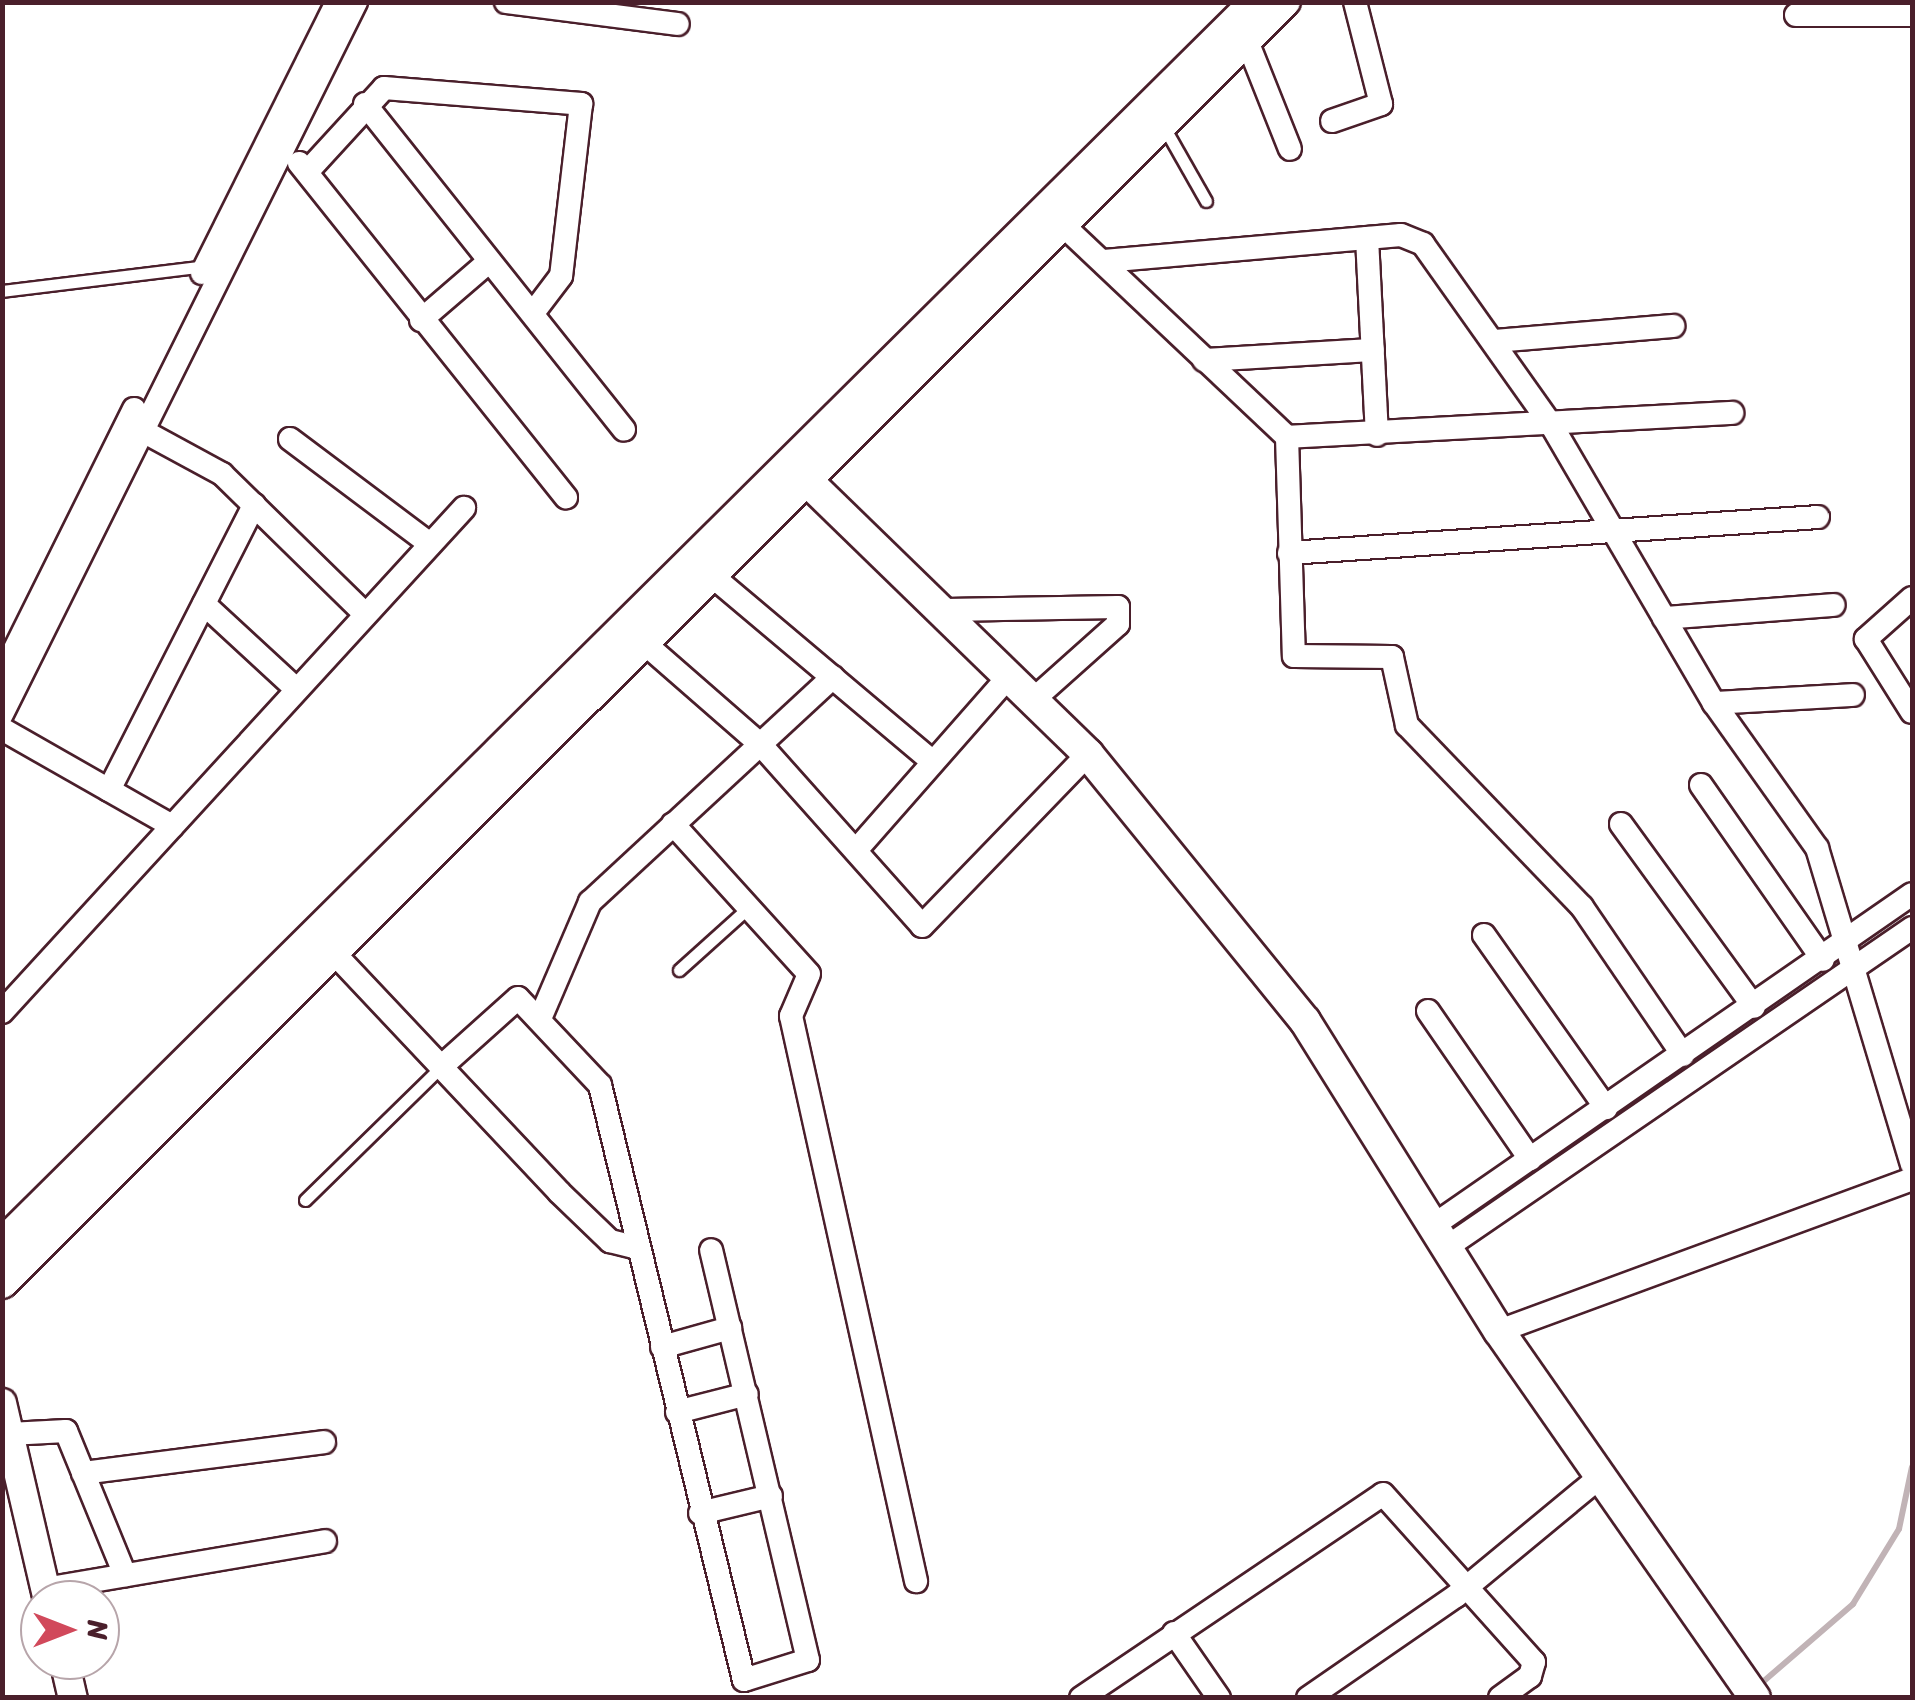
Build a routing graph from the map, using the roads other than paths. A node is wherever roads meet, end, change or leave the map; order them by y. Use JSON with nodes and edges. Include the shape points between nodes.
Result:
{"nodes":[{"id":1,"x":337,"y":2,"type":"edge"},
{"id":2,"x":356,"y":2,"type":"edge"},
{"id":3,"x":506,"y":2,"type":"edge"},
{"id":4,"x":1255,"y":2,"type":"edge"},
{"id":5,"x":1285,"y":2,"type":"edge"},
{"id":6,"x":1355,"y":2,"type":"edge"},
{"id":7,"x":1912,"y":14,"type":"edge"},
{"id":8,"x":1796,"y":15,"type":"dead end"},
{"id":9,"x":678,"y":24,"type":"dead end"},
{"id":10,"x":1247,"y":41,"type":"junction"},
{"id":11,"x":297,"y":100,"type":"junction"},
{"id":12,"x":365,"y":104,"type":"junction"},
{"id":13,"x":1332,"y":121,"type":"dead end"},
{"id":14,"x":1164,"y":126,"type":"junction"},
{"id":15,"x":284,"y":145,"type":"junction"},
{"id":16,"x":1290,"y":149,"type":"dead end"},
{"id":17,"x":307,"y":172,"type":"junction"},
{"id":18,"x":1206,"y":202,"type":"dead end"},
{"id":19,"x":1065,"y":227,"type":"junction"},
{"id":20,"x":1367,"y":238,"type":"junction"},
{"id":21,"x":1104,"y":260,"type":"junction"},
{"id":22,"x":486,"y":264,"type":"junction"},
{"id":23,"x":205,"y":266,"type":"junction"},
{"id":24,"x":2,"y":291,"type":"edge"},
{"id":25,"x":536,"y":309,"type":"junction"},
{"id":26,"x":421,"y":320,"type":"junction"},
{"id":27,"x":1673,"y":326,"type":"dead end"},
{"id":28,"x":1494,"y":342,"type":"junction"},
{"id":29,"x":1373,"y":350,"type":"junction"},
{"id":30,"x":1204,"y":360,"type":"junction"},
{"id":31,"x":1732,"y":413,"type":"dead end"},
{"id":32,"x":1552,"y":426,"type":"junction"},
{"id":33,"x":142,"y":430,"type":"junction"},
{"id":34,"x":624,"y":430,"type":"dead end"},
{"id":35,"x":1377,"y":436,"type":"junction"},
{"id":36,"x":1287,"y":437,"type":"junction"},
{"id":37,"x":290,"y":439,"type":"dead end"},
{"id":38,"x":799,"y":472,"type":"junction"},
{"id":39,"x":566,"y":498,"type":"dead end"},
{"id":40,"x":254,"y":505,"type":"junction"},
{"id":41,"x":464,"y":508,"type":"dead end"},
{"id":42,"x":1818,"y":517,"type":"dead end"},
{"id":43,"x":1617,"y":534,"type":"junction"},
{"id":44,"x":430,"y":544,"type":"junction"},
{"id":45,"x":1289,"y":553,"type":"junction"},
{"id":46,"x":710,"y":574,"type":"junction"},
{"id":47,"x":1912,"y":598,"type":"edge"},
{"id":48,"x":204,"y":604,"type":"junction"},
{"id":49,"x":1834,"y":606,"type":"dead end"},
{"id":50,"x":946,"y":610,"type":"junction"},
{"id":51,"x":364,"y":613,"type":"junction"},
{"id":52,"x":1664,"y":618,"type":"junction"},
{"id":53,"x":643,"y":642,"type":"junction"},
{"id":54,"x":2,"y":675,"type":"edge"},
{"id":55,"x":1010,"y":675,"type":"junction"},
{"id":56,"x":833,"y":678,"type":"junction"},
{"id":57,"x":296,"y":688,"type":"junction"},
{"id":58,"x":1853,"y":695,"type":"dead end"},
{"id":59,"x":1034,"y":698,"type":"junction"},
{"id":60,"x":1714,"y":703,"type":"junction"},
{"id":61,"x":1912,"y":712,"type":"edge"},
{"id":62,"x":2,"y":714,"type":"edge"},
{"id":63,"x":2,"y":729,"type":"edge"},
{"id":64,"x":761,"y":745,"type":"junction"},
{"id":65,"x":1088,"y":754,"type":"junction"},
{"id":66,"x":934,"y":762,"type":"junction"},
{"id":67,"x":1700,"y":785,"type":"dead end"},
{"id":68,"x":108,"y":790,"type":"junction"},
{"id":69,"x":673,"y":824,"type":"junction"},
{"id":70,"x":1620,"y":824,"type":"dead end"},
{"id":71,"x":172,"y":826,"type":"junction"},
{"id":72,"x":858,"y":848,"type":"junction"},
{"id":73,"x":1912,"y":894,"type":"edge"},
{"id":74,"x":750,"y":906,"type":"junction"},
{"id":75,"x":1912,"y":928,"type":"edge"},
{"id":76,"x":1484,"y":935,"type":"dead end"},
{"id":77,"x":1846,"y":944,"type":"junction"},
{"id":78,"x":334,"y":952,"type":"junction"},
{"id":79,"x":1823,"y":960,"type":"junction"},
{"id":80,"x":679,"y":970,"type":"dead end"},
{"id":81,"x":1854,"y":970,"type":"junction"},
{"id":82,"x":1754,"y":1007,"type":"junction"},
{"id":83,"x":1428,"y":1011,"type":"dead end"},
{"id":84,"x":2,"y":1012,"type":"edge"},
{"id":85,"x":542,"y":1014,"type":"junction"},
{"id":86,"x":1683,"y":1056,"type":"junction"},
{"id":87,"x":442,"y":1067,"type":"junction"},
{"id":88,"x":1637,"y":1086,"type":"junction"},
{"id":89,"x":1606,"y":1108,"type":"junction"},
{"id":90,"x":1652,"y":1109,"type":"junction"},
{"id":91,"x":1530,"y":1159,"type":"junction"},
{"id":92,"x":1912,"y":1164,"type":"edge"},
{"id":93,"x":1912,"y":1179,"type":"edge"},
{"id":94,"x":305,"y":1200,"type":"dead end"},
{"id":95,"x":1440,"y":1236,"type":"junction"},
{"id":96,"x":4,"y":1239,"type":"edge"},
{"id":97,"x":640,"y":1248,"type":"junction"},
{"id":98,"x":710,"y":1250,"type":"dead end"},
{"id":99,"x":2,"y":1283,"type":"edge"},
{"id":100,"x":1492,"y":1318,"type":"junction"},
{"id":101,"x":730,"y":1328,"type":"junction"},
{"id":102,"x":662,"y":1347,"type":"junction"},
{"id":103,"x":747,"y":1394,"type":"junction"},
{"id":104,"x":2,"y":1403,"type":"edge"},
{"id":105,"x":677,"y":1412,"type":"junction"},
{"id":106,"x":9,"y":1434,"type":"junction"},
{"id":107,"x":324,"y":1442,"type":"dead end"},
{"id":108,"x":84,"y":1473,"type":"junction"},
{"id":109,"x":1602,"y":1476,"type":"junction"},
{"id":110,"x":771,"y":1496,"type":"junction"},
{"id":111,"x":700,"y":1513,"type":"junction"},
{"id":112,"x":325,"y":1542,"type":"dead end"},
{"id":113,"x":126,"y":1575,"type":"junction"},
{"id":114,"x":44,"y":1580,"type":"edge"},
{"id":115,"x":105,"y":1580,"type":"edge"},
{"id":116,"x":916,"y":1581,"type":"dead end"},
{"id":117,"x":1469,"y":1585,"type":"junction"},
{"id":118,"x":1174,"y":1634,"type":"junction"},
{"id":119,"x":1081,"y":1698,"type":"edge"},
{"id":120,"x":1220,"y":1698,"type":"edge"},
{"id":121,"x":1308,"y":1698,"type":"edge"},
{"id":122,"x":1500,"y":1698,"type":"edge"},
{"id":123,"x":1754,"y":1698,"type":"edge"}],
"edges":[{"from":1,"to":11,"type":"street"},
{"from":2,"to":11,"type":"street"},
{"from":3,"to":9,"type":"street"},
{"from":4,"to":38,"type":"main road"},
{"from":5,"to":10,"type":"main road"},
{"from":6,"to":13,"type":"street","via":[[1381,104]]},
{"from":7,"to":8,"type":"street"},
{"from":10,"to":14,"type":"main road"},
{"from":10,"to":16,"type":"street"},
{"from":11,"to":15,"type":"street"},
{"from":11,"to":23,"type":"street"},
{"from":12,"to":17,"type":"street"},
{"from":12,"to":22,"type":"street"},
{"from":12,"to":25,"type":"street","via":[[393,86],[581,104],[561,276]]},
{"from":14,"to":18,"type":"lane"},
{"from":14,"to":19,"type":"main road"},
{"from":15,"to":17,"type":"street"},
{"from":15,"to":33,"type":"street"},
{"from":17,"to":26,"type":"street"},
{"from":19,"to":21,"type":"street"},
{"from":19,"to":38,"type":"main road"},
{"from":20,"to":21,"type":"street"},
{"from":20,"to":28,"type":"street","via":[[1423,244]]},
{"from":20,"to":29,"type":"street"},
{"from":21,"to":30,"type":"street"},
{"from":22,"to":25,"type":"street"},
{"from":22,"to":26,"type":"street"},
{"from":23,"to":24,"type":"lane"},
{"from":23,"to":54,"type":"street"},
{"from":25,"to":34,"type":"street"},
{"from":26,"to":39,"type":"street"},
{"from":27,"to":28,"type":"street"},
{"from":28,"to":32,"type":"street"},
{"from":29,"to":30,"type":"street"},
{"from":29,"to":35,"type":"street"},
{"from":30,"to":36,"type":"street"},
{"from":31,"to":32,"type":"street"},
{"from":32,"to":35,"type":"street"},
{"from":32,"to":43,"type":"street"},
{"from":33,"to":40,"type":"street","via":[[217,470]]},
{"from":33,"to":62,"type":"street"},
{"from":35,"to":36,"type":"street"},
{"from":36,"to":45,"type":"street"},
{"from":37,"to":44,"type":"street"},
{"from":38,"to":46,"type":"main road"},
{"from":38,"to":50,"type":"main road"},
{"from":38,"to":96,"type":"main road"},
{"from":40,"to":48,"type":"street"},
{"from":40,"to":51,"type":"street"},
{"from":41,"to":44,"type":"street"},
{"from":42,"to":43,"type":"street"},
{"from":43,"to":45,"type":"street"},
{"from":43,"to":52,"type":"street"},
{"from":44,"to":51,"type":"street"},
{"from":45,"to":86,"type":"street","via":[[1294,656],[1392,657],[1406,725],[1582,907]]},
{"from":46,"to":53,"type":"main road"},
{"from":46,"to":56,"type":"street"},
{"from":47,"to":61,"type":"street","via":[[1866,640]]},
{"from":48,"to":57,"type":"street"},
{"from":48,"to":68,"type":"street"},
{"from":49,"to":52,"type":"street"},
{"from":50,"to":55,"type":"main road"},
{"from":50,"to":59,"type":"street","via":[[1118,607],[1118,624]]},
{"from":51,"to":57,"type":"street"},
{"from":52,"to":60,"type":"street"},
{"from":53,"to":64,"type":"street"},
{"from":53,"to":78,"type":"main road"},
{"from":55,"to":59,"type":"main road"},
{"from":55,"to":66,"type":"street"},
{"from":56,"to":64,"type":"street"},
{"from":56,"to":66,"type":"street"},
{"from":57,"to":71,"type":"street"},
{"from":58,"to":60,"type":"street"},
{"from":59,"to":65,"type":"main road"},
{"from":60,"to":77,"type":"street","via":[[1817,848]]},
{"from":63,"to":68,"type":"street"},
{"from":64,"to":69,"type":"street"},
{"from":64,"to":72,"type":"street"},
{"from":65,"to":72,"type":"street","via":[[929,925],[916,923]]},
{"from":65,"to":95,"type":"main road","via":[[1305,1021]]},
{"from":66,"to":72,"type":"street"},
{"from":67,"to":79,"type":"street"},
{"from":68,"to":71,"type":"street"},
{"from":69,"to":74,"type":"street"},
{"from":69,"to":85,"type":"street","via":[[586,908],[578,947]]},
{"from":70,"to":82,"type":"street"},
{"from":71,"to":84,"type":"street"},
{"from":73,"to":77,"type":"street"},
{"from":74,"to":80,"type":"lane"},
{"from":74,"to":116,"type":"street","via":[[808,974],[791,1016]]},
{"from":75,"to":81,"type":"street"},
{"from":76,"to":89,"type":"street"},
{"from":77,"to":79,"type":"street"},
{"from":77,"to":81,"type":"street"},
{"from":78,"to":87,"type":"street"},
{"from":78,"to":99,"type":"main road"},
{"from":79,"to":82,"type":"street"},
{"from":81,"to":90,"type":"street"},
{"from":81,"to":92,"type":"street"},
{"from":82,"to":86,"type":"street"},
{"from":83,"to":91,"type":"street"},
{"from":85,"to":87,"type":"street","via":[[507,1000]]},
{"from":85,"to":97,"type":"street","via":[[600,1086]]},
{"from":86,"to":88,"type":"street"},
{"from":87,"to":94,"type":"lane"},
{"from":87,"to":97,"type":"street","via":[[610,1241]]},
{"from":88,"to":89,"type":"street"},
{"from":88,"to":90,"type":"street"},
{"from":89,"to":91,"type":"street"},
{"from":90,"to":95,"type":"street"},
{"from":91,"to":95,"type":"street"},
{"from":93,"to":100,"type":"street"},
{"from":95,"to":100,"type":"main road"},
{"from":97,"to":102,"type":"street"},
{"from":98,"to":101,"type":"street"},
{"from":100,"to":109,"type":"main road"},
{"from":101,"to":102,"type":"street"},
{"from":101,"to":103,"type":"street"},
{"from":102,"to":105,"type":"street"},
{"from":103,"to":105,"type":"street"},
{"from":103,"to":110,"type":"street"},
{"from":104,"to":106,"type":"street"},
{"from":105,"to":111,"type":"street"},
{"from":106,"to":108,"type":"street","via":[[61,1428]]},
{"from":106,"to":114,"type":"street"},
{"from":107,"to":108,"type":"street"},
{"from":108,"to":113,"type":"street"},
{"from":109,"to":117,"type":"street"},
{"from":109,"to":123,"type":"main road"},
{"from":110,"to":111,"type":"street"},
{"from":110,"to":111,"type":"street","via":[[808,1660],[744,1680]]},
{"from":112,"to":113,"type":"street"},
{"from":113,"to":115,"type":"street"},
{"from":117,"to":118,"type":"street","via":[[1383,1494]]},
{"from":117,"to":121,"type":"street"},
{"from":117,"to":122,"type":"street","via":[[1535,1668]]},
{"from":118,"to":119,"type":"street"},
{"from":118,"to":120,"type":"street"}]}
